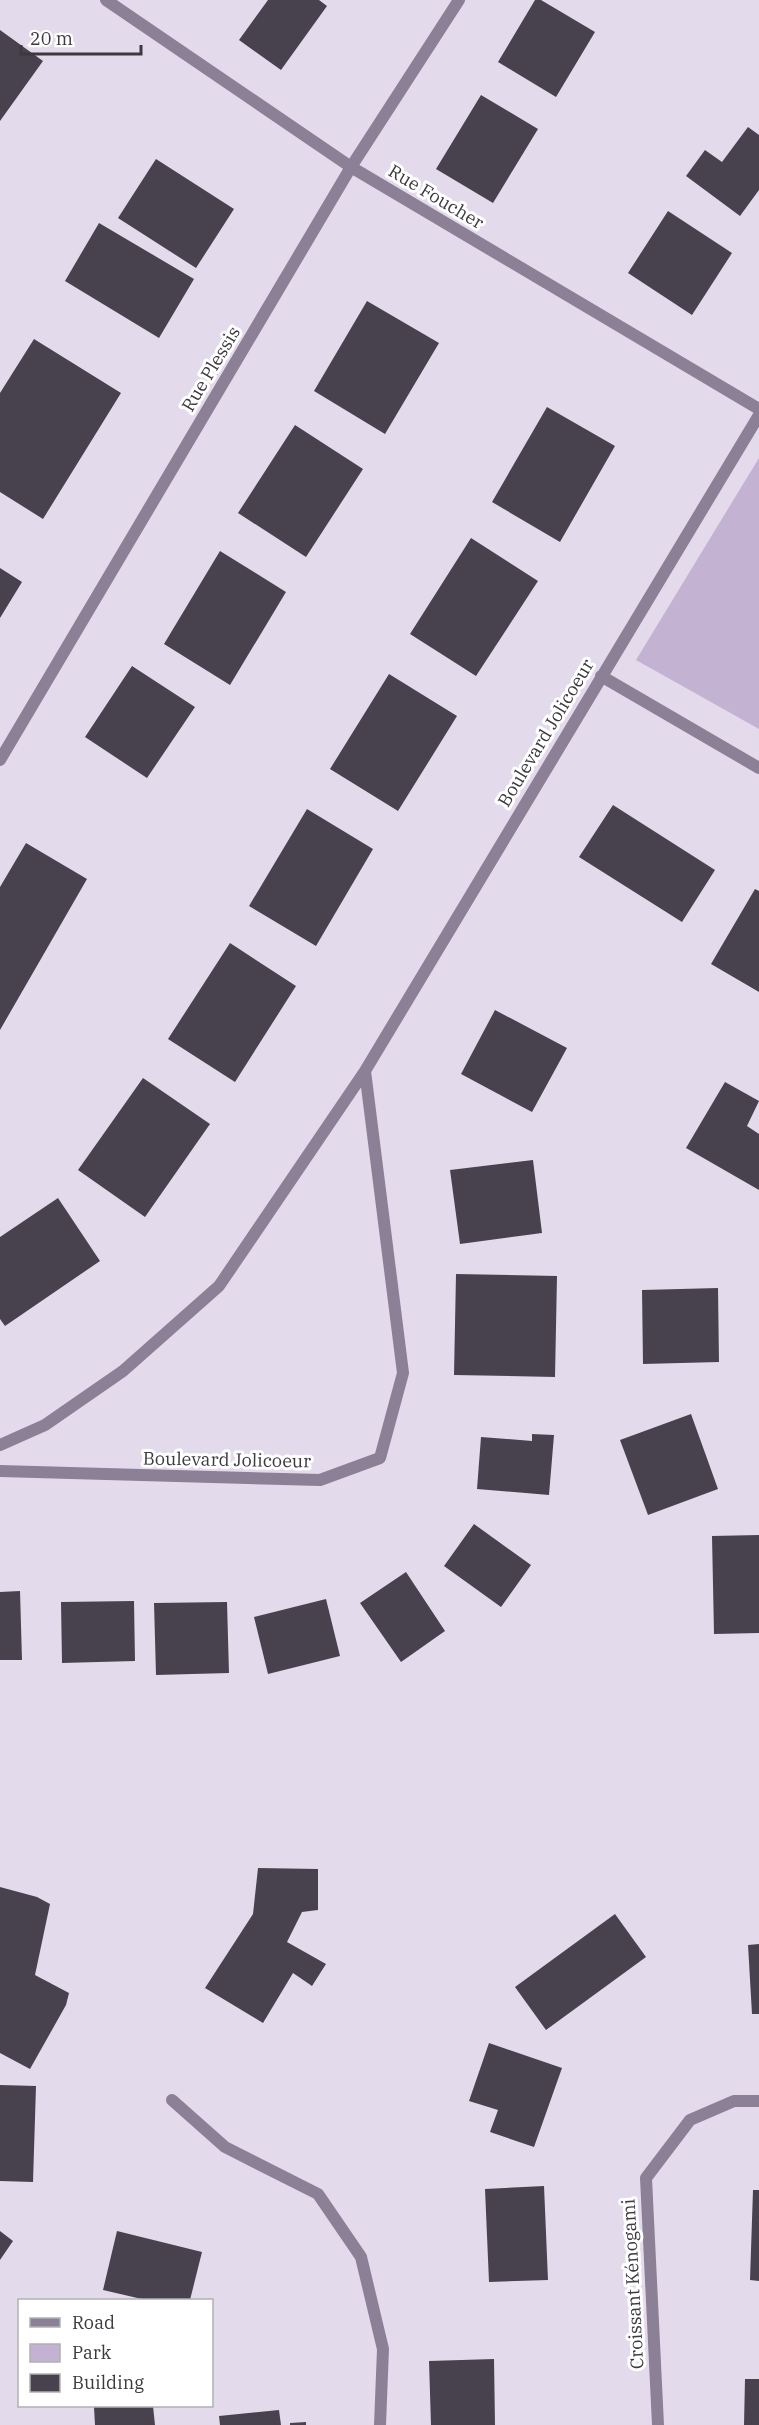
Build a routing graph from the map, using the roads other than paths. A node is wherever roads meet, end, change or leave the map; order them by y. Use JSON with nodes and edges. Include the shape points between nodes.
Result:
{"nodes":[{"id":1,"x":106,"y":0,"type":"edge"},
{"id":2,"x":459,"y":0,"type":"edge"},
{"id":3,"x":351,"y":167,"type":"junction"},
{"id":4,"x":759,"y":409,"type":"edge"},
{"id":5,"x":759,"y":415,"type":"edge"},
{"id":6,"x":601,"y":676,"type":"junction"},
{"id":7,"x":0,"y":760,"type":"edge"},
{"id":8,"x":759,"y":768,"type":"edge"},
{"id":9,"x":365,"y":1071,"type":"junction"},
{"id":10,"x":0,"y":1445,"type":"edge"},
{"id":11,"x":0,"y":1471,"type":"edge"},
{"id":12,"x":172,"y":2100,"type":"dead end"},
{"id":13,"x":759,"y":2100,"type":"edge"},
{"id":14,"x":380,"y":2425,"type":"edge"},
{"id":15,"x":658,"y":2425,"type":"edge"}],
"edges":[{"from":1,"to":3,"type":"street","name":"Rue Foucher"},
{"from":2,"to":3,"type":"street","name":"Rue Plessis"},
{"from":3,"to":4,"type":"street","name":"Rue Foucher"},
{"from":3,"to":7,"type":"street","name":"Rue Plessis"},
{"from":5,"to":6,"type":"street","name":"Boulevard Jolicoeur"},
{"from":6,"to":8,"type":"street"},
{"from":6,"to":9,"type":"street","name":"Boulevard Jolicoeur"},
{"from":9,"to":10,"type":"street","name":"Boulevard Jolicoeur","via":[[219,1286],[123,1371],[45,1425]]},
{"from":9,"to":11,"type":"street","name":"Boulevard Jolicoeur","via":[[403,1373],[380,1458],[320,1480]]},
{"from":12,"to":14,"type":"street","via":[[225,2147],[318,2194],[361,2257],[382,2349]]},
{"from":13,"to":15,"type":"street","name":"Croissant Kénogami","via":[[734,2101],[690,2120],[646,2178]]}]}
